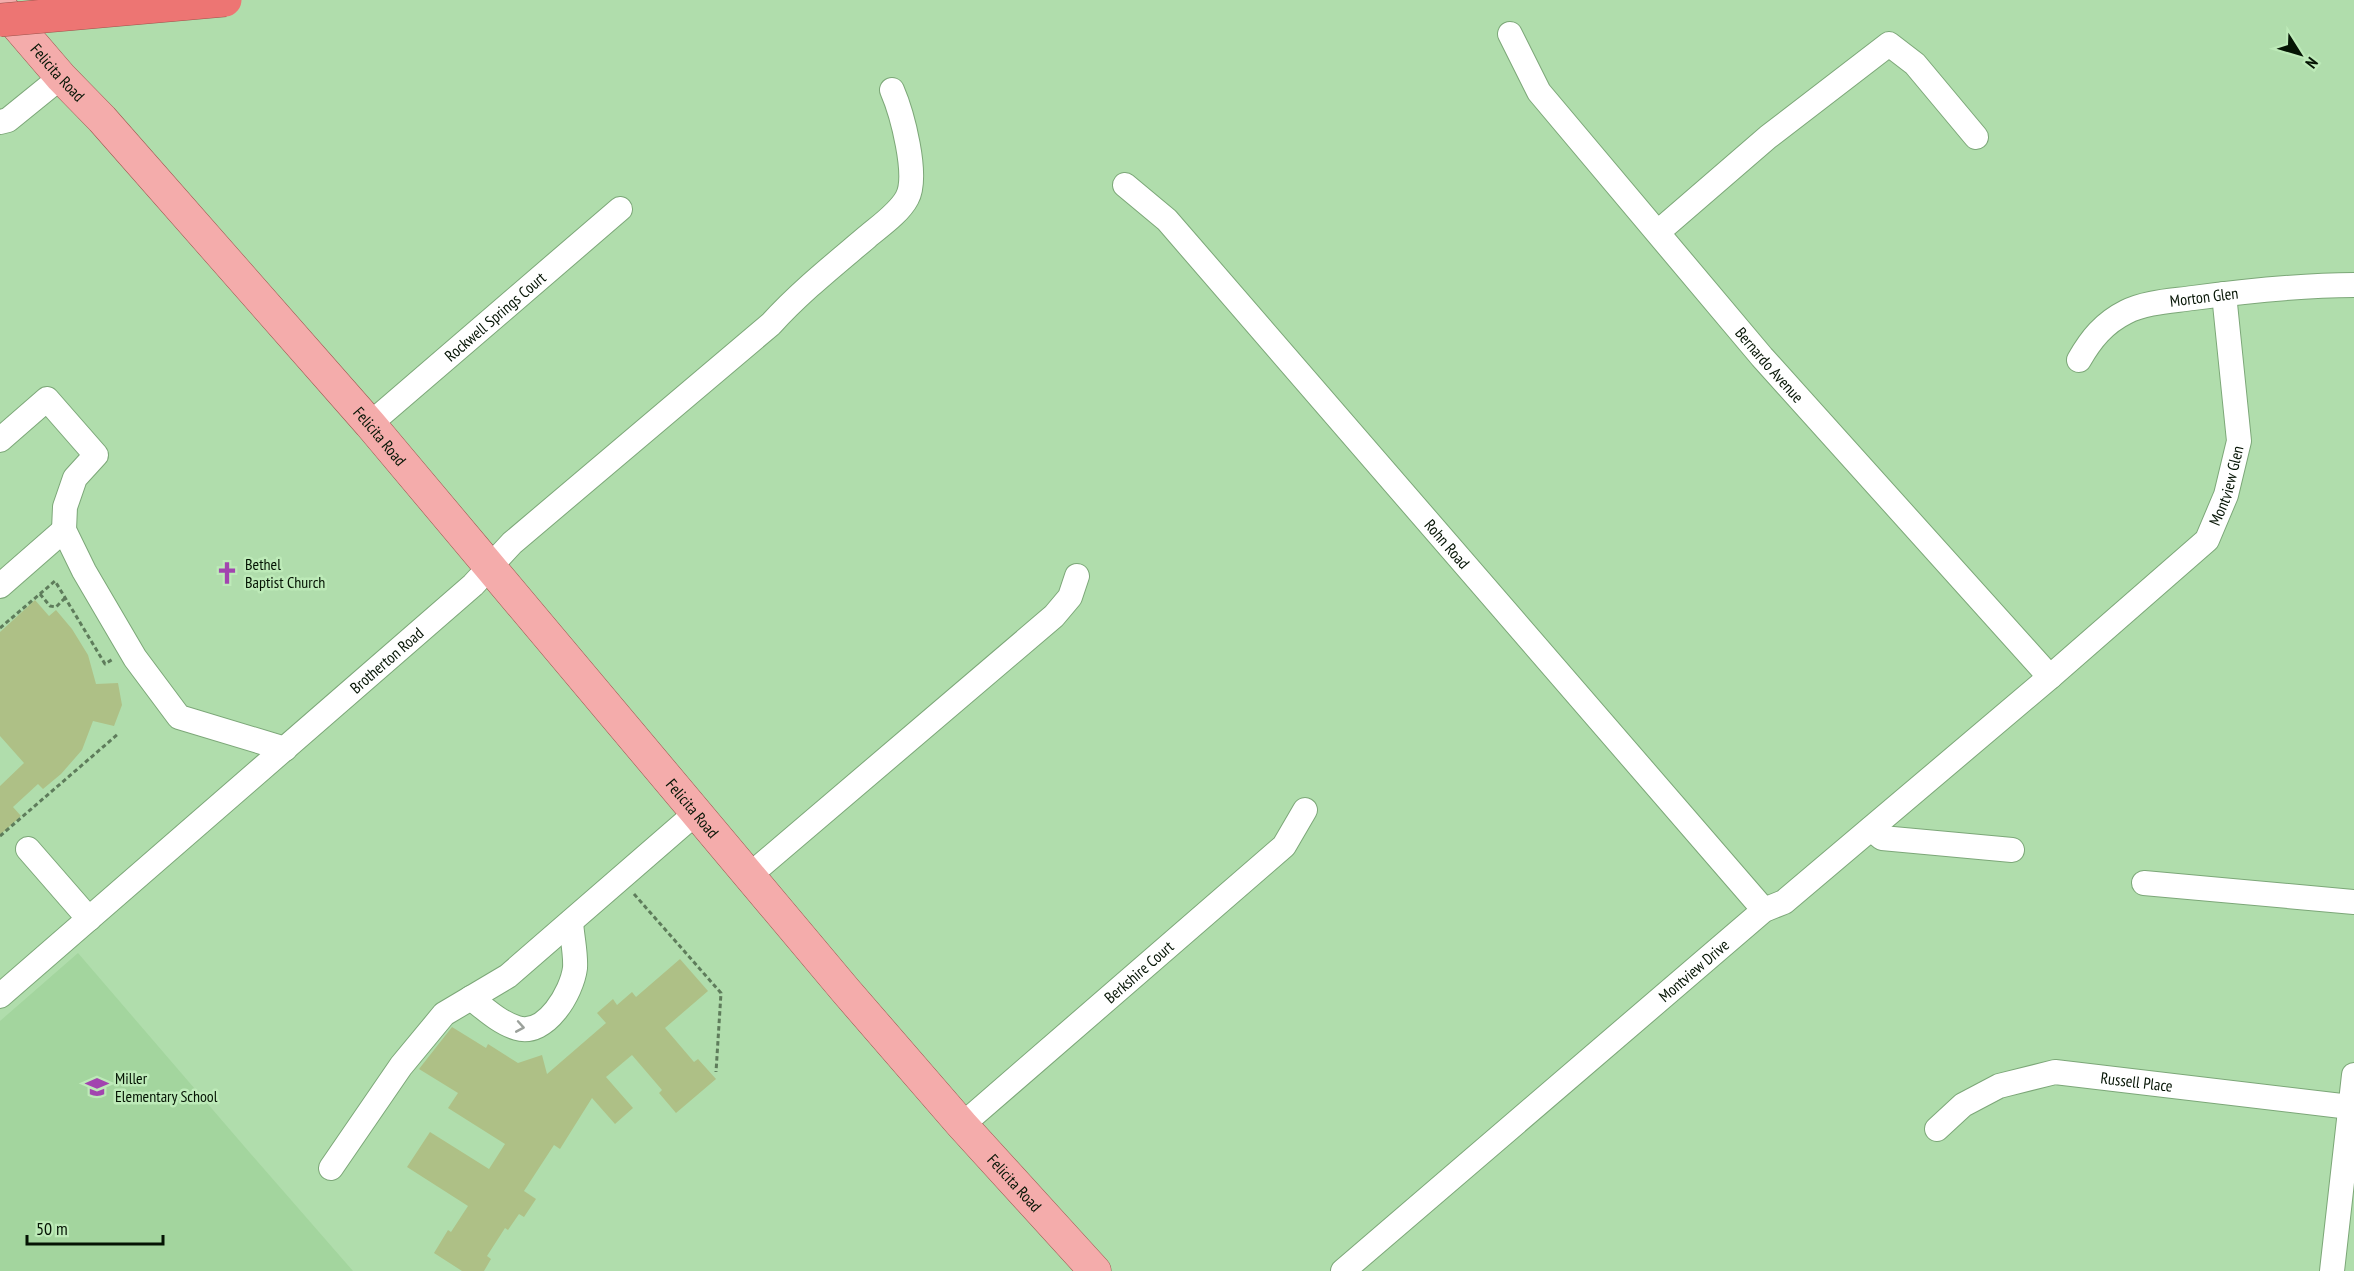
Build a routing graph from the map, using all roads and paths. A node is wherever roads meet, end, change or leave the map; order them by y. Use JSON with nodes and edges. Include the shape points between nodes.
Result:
{"nodes":[{"id":1,"x":225,"y":0,"type":"edge"},
{"id":2,"x":0,"y":6,"type":"edge"},
{"id":3,"x":141,"y":8,"type":"junction"},
{"id":4,"x":0,"y":20,"type":"edge"},
{"id":5,"x":1510,"y":34,"type":"dead end"},
{"id":6,"x":0,"y":39,"type":"edge"},
{"id":7,"x":61,"y":77,"type":"junction"},
{"id":8,"x":892,"y":90,"type":"dead end"},
{"id":9,"x":0,"y":122,"type":"edge"},
{"id":10,"x":1976,"y":136,"type":"dead end"},
{"id":11,"x":1125,"y":185,"type":"dead end"},
{"id":12,"x":620,"y":209,"type":"dead end"},
{"id":13,"x":1658,"y":232,"type":"junction"},
{"id":14,"x":2354,"y":285,"type":"edge"},
{"id":15,"x":2224,"y":294,"type":"junction"},
{"id":16,"x":2079,"y":360,"type":"dead end"},
{"id":17,"x":370,"y":424,"type":"junction"},
{"id":18,"x":0,"y":440,"type":"edge"},
{"id":19,"x":64,"y":530,"type":"junction"},
{"id":20,"x":489,"y":567,"type":"junction"},
{"id":21,"x":1077,"y":576,"type":"dead end"},
{"id":22,"x":0,"y":586,"type":"edge"},
{"id":23,"x":39,"y":594,"type":"junction"},
{"id":24,"x":65,"y":598,"type":"junction"},
{"id":25,"x":0,"y":628,"type":"edge"},
{"id":26,"x":120,"y":655,"type":"dead end"},
{"id":27,"x":2050,"y":677,"type":"junction"},
{"id":28,"x":118,"y":734,"type":"dead end"},
{"id":29,"x":285,"y":749,"type":"junction"},
{"id":30,"x":1305,"y":810,"type":"dead end"},
{"id":31,"x":697,"y":812,"type":"junction"},
{"id":32,"x":1870,"y":829,"type":"junction"},
{"id":33,"x":0,"y":836,"type":"edge"},
{"id":34,"x":28,"y":849,"type":"dead end"},
{"id":35,"x":2012,"y":850,"type":"dead end"},
{"id":36,"x":750,"y":874,"type":"junction"},
{"id":37,"x":621,"y":879,"type":"junction"},
{"id":38,"x":2144,"y":883,"type":"dead end"},
{"id":39,"x":2354,"y":902,"type":"edge"},
{"id":40,"x":1764,"y":910,"type":"junction"},
{"id":41,"x":89,"y":918,"type":"junction"},
{"id":42,"x":571,"y":922,"type":"junction"},
{"id":43,"x":0,"y":996,"type":"edge"},
{"id":44,"x":471,"y":998,"type":"junction"},
{"id":45,"x":716,"y":1072,"type":"dead end"},
{"id":46,"x":2354,"y":1075,"type":"edge"},
{"id":47,"x":2350,"y":1107,"type":"junction"},
{"id":48,"x":962,"y":1125,"type":"junction"},
{"id":49,"x":1937,"y":1128,"type":"dead end"},
{"id":50,"x":331,"y":1168,"type":"dead end"},
{"id":51,"x":2340,"y":1261,"type":"edge"},
{"id":52,"x":1095,"y":1271,"type":"edge"},
{"id":53,"x":1343,"y":1271,"type":"edge"}],
"edges":[{"from":1,"to":3,"type":"highway","bridge":true},
{"from":2,"to":7,"type":"main road","name":"Felicita Road"},
{"from":3,"to":4,"type":"highway","bridge":true},
{"from":3,"to":6,"type":"highway","bridge":true},
{"from":5,"to":13,"type":"street","name":"Bernardo Avenue","via":[[1539,92]]},
{"from":7,"to":9,"type":"street","via":[[8,120]]},
{"from":7,"to":17,"type":"main road","name":"Felicita Road"},
{"from":8,"to":20,"type":"street","name":"Brotherton Road","via":[[907,143],[911,182],[907,198],[789,303],[771,324],[512,543]]},
{"from":10,"to":13,"type":"street","via":[[1916,64],[1889,44],[1768,137]]},
{"from":11,"to":40,"type":"street","name":"Rohn Road","via":[[1167,220]]},
{"from":12,"to":17,"type":"street","name":"Rockwell Springs Court"},
{"from":13,"to":27,"type":"street","name":"Bernardo Avenue","via":[[1762,357]]},
{"from":14,"to":15,"type":"street","name":"Morton Glen","via":[[2266,288]]},
{"from":15,"to":16,"type":"street","name":"Morton Glen","via":[[2128,310],[2108,322]]},
{"from":15,"to":27,"type":"street","name":"Montview Glen","via":[[2239,441],[2226,495],[2207,540]]},
{"from":17,"to":20,"type":"main road","name":"Felicita Road"},
{"from":18,"to":19,"type":"street","via":[[47,399],[96,455],[75,478],[65,507]]},
{"from":19,"to":22,"type":"street"},
{"from":19,"to":29,"type":"street","via":[[108,616],[178,717]]},
{"from":20,"to":29,"type":"street","name":"Brotherton Road"},
{"from":20,"to":31,"type":"main road","name":"Felicita Road"},
{"from":21,"to":36,"type":"street","via":[[1070,597],[1054,616]]},
{"from":23,"to":24,"type":"path","via":[[56,607]]},
{"from":23,"to":24,"type":"path","via":[[55,581]]},
{"from":23,"to":25,"type":"path"},
{"from":24,"to":26,"type":"path","via":[[105,664]]},
{"from":27,"to":32,"type":"street","name":"Montview Drive"},
{"from":28,"to":33,"type":"path"},
{"from":29,"to":41,"type":"street","name":"Brotherton Road"},
{"from":30,"to":48,"type":"street","name":"Berkshire Court","via":[[1284,846]]},
{"from":31,"to":36,"type":"main road","name":"Felicita Road"},
{"from":31,"to":37,"type":"street"},
{"from":32,"to":35,"type":"street","via":[[1882,838]]},
{"from":32,"to":40,"type":"street","name":"Montview Drive","via":[[1784,903]]},
{"from":34,"to":41,"type":"street"},
{"from":36,"to":48,"type":"main road","name":"Felicita Road"},
{"from":37,"to":42,"type":"street"},
{"from":37,"to":45,"type":"path","via":[[721,993]]},
{"from":38,"to":39,"type":"street"},
{"from":40,"to":53,"type":"street","name":"Montview Drive"},
{"from":41,"to":43,"type":"street","name":"Brotherton Road"},
{"from":42,"to":44,"type":"street","via":[[508,976]]},
{"from":44,"to":42,"type":"street","one_way":true,"via":[[518,1029],[539,1026],[569,992],[575,966]]},
{"from":44,"to":50,"type":"street","via":[[444,1014],[426,1033]]},
{"from":46,"to":47,"type":"street"},
{"from":47,"to":49,"type":"street","name":"Russell Place","via":[[2055,1072],[1999,1086],[1964,1105]]},
{"from":47,"to":51,"type":"street"},
{"from":48,"to":52,"type":"main road","name":"Felicita Road"}]}
